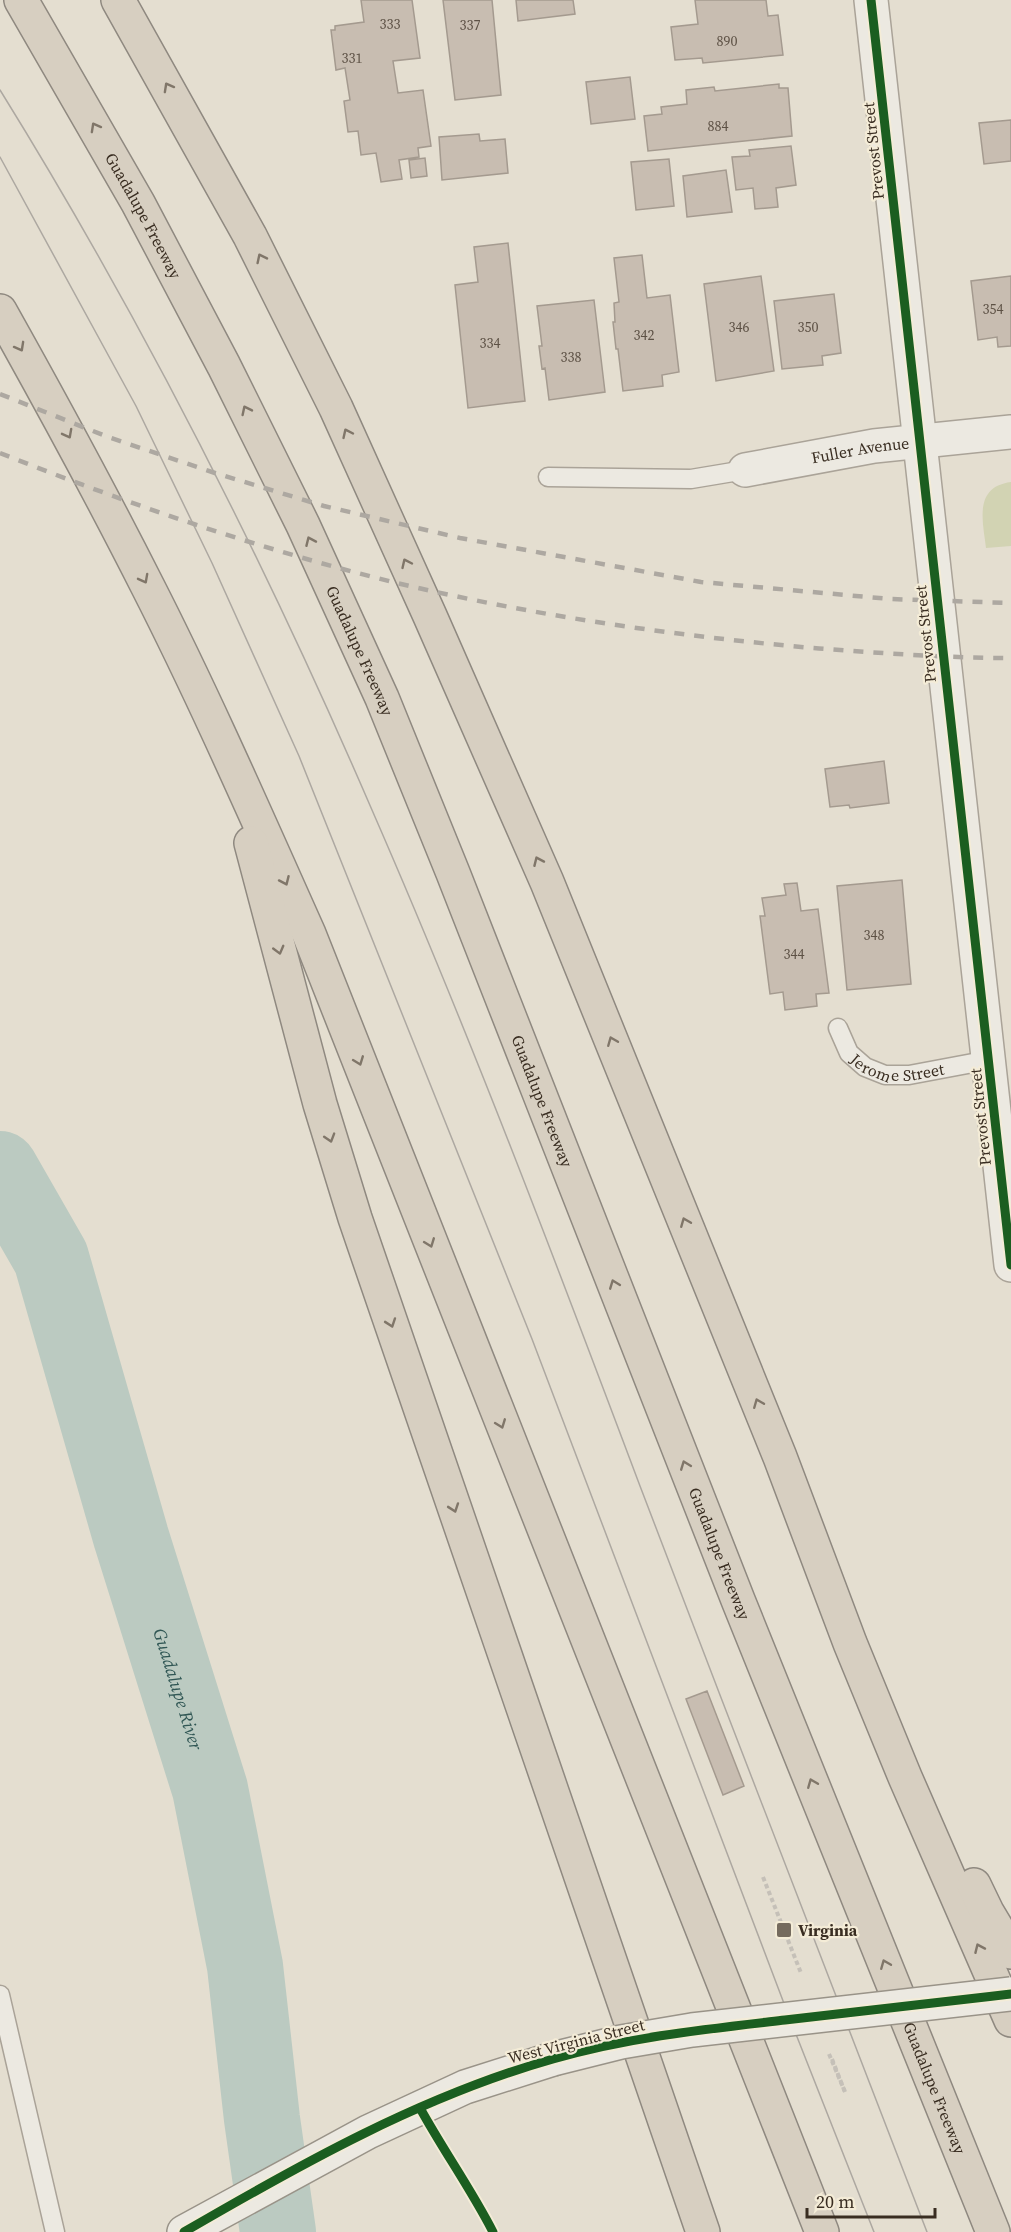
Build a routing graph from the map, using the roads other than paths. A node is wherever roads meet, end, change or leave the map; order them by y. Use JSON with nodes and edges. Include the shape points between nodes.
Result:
{"nodes":[{"id":1,"x":21,"y":0,"type":"edge"},
{"id":2,"x":118,"y":0,"type":"edge"},
{"id":3,"x":871,"y":0,"type":"edge"},
{"id":4,"x":0,"y":311,"type":"edge"},
{"id":5,"x":1011,"y":432,"type":"edge"},
{"id":6,"x":920,"y":442,"type":"junction"},
{"id":7,"x":745,"y":470,"type":"joint"},
{"id":8,"x":548,"y":477,"type":"dead end"},
{"id":9,"x":226,"y":751,"type":"junction"},
{"id":10,"x":838,"y":1028,"type":"dead end"},
{"id":11,"x":1000,"y":1059,"type":"edge"},
{"id":12,"x":1011,"y":1264,"type":"edge"},
{"id":13,"x":780,"y":1457,"type":"junction"},
{"id":14,"x":987,"y":1912,"type":"junction"},
{"id":15,"x":1011,"y":1952,"type":"edge"},
{"id":16,"x":1011,"y":1961,"type":"edge"},
{"id":17,"x":1011,"y":1994,"type":"edge"},
{"id":18,"x":0,"y":1995,"type":"edge"},
{"id":19,"x":1011,"y":2020,"type":"edge"},
{"id":20,"x":55,"y":2232,"type":"edge"},
{"id":21,"x":184,"y":2232,"type":"edge"},
{"id":22,"x":703,"y":2232,"type":"edge"},
{"id":23,"x":822,"y":2232,"type":"edge"},
{"id":24,"x":993,"y":2232,"type":"edge"}],
"edges":[{"from":24,"to":1,"type":"highway","name":"Guadalupe Freeway","one_way":true,"via":[[738,1600],[382,698],[303,525],[224,366],[138,203]]},
{"from":13,"to":2,"type":"highway","one_way":true,"via":[[547,882],[408,566],[336,408],[250,236]]},
{"from":3,"to":6,"type":"street","name":"Prevost Street"},
{"from":4,"to":9,"type":"highway","one_way":true,"via":[[149,589]]},
{"from":5,"to":6,"type":"street","name":"Fuller Avenue"},
{"from":6,"to":7,"type":"street","name":"Fuller Avenue","via":[[874,446]]},
{"from":6,"to":11,"type":"street","name":"Prevost Street","via":[[933,571]]},
{"from":7,"to":8,"type":"lane","via":[[691,479]]},
{"from":9,"to":22,"type":"highway","one_way":true,"via":[[320,1104],[355,1218]]},
{"from":9,"to":23,"type":"highway","one_way":true,"via":[[309,934]]},
{"from":10,"to":11,"type":"lane","name":"Jerome Street","via":[[849,1053],[866,1067],[885,1075],[909,1076]]},
{"from":11,"to":12,"type":"street","name":"Prevost Street"},
{"from":13,"to":14,"type":"highway"},
{"from":19,"to":13,"type":"highway","one_way":true,"via":[[850,1643]]},
{"from":14,"to":15,"type":"highway"},
{"from":14,"to":16,"type":"highway"},
{"from":17,"to":21,"type":"street","name":"West Virginia Street","bridge":true,"via":[[692,2030],[553,2059],[465,2087],[368,2132]]},
{"from":18,"to":20,"type":"lane"}]}
